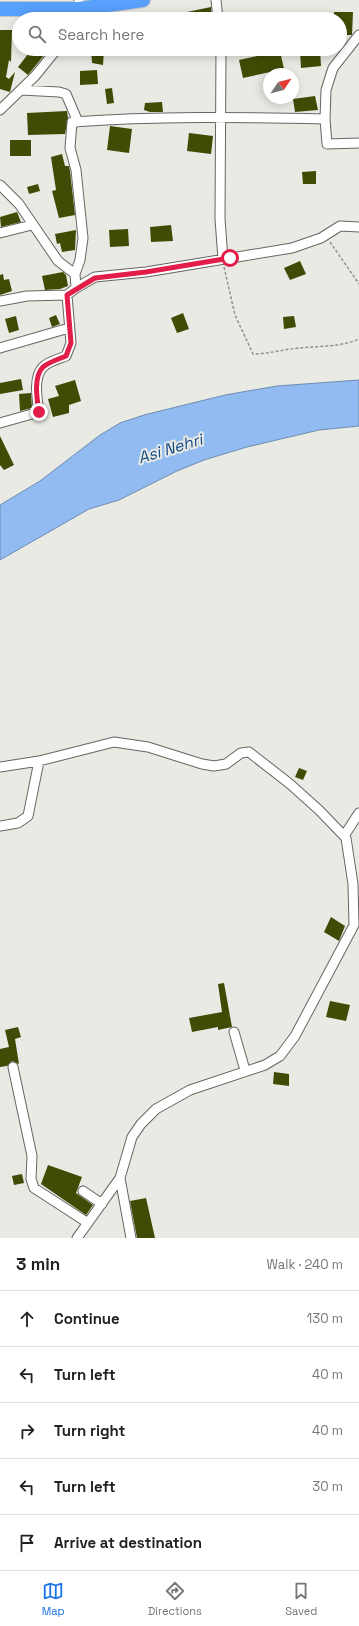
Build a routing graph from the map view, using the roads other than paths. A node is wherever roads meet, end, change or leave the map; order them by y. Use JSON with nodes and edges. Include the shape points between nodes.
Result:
{"nodes":[{"id":1,"x":143,"y":0,"type":"edge"},
{"id":2,"x":216,"y":0,"type":"edge"},
{"id":3,"x":0,"y":9,"type":"edge"},
{"id":4,"x":78,"y":9,"type":"edge"},
{"id":5,"x":217,"y":12,"type":"edge"},
{"id":6,"x":359,"y":35,"type":"edge"},
{"id":7,"x":347,"y":48,"type":"edge"},
{"id":8,"x":51,"y":56,"type":"edge"},
{"id":9,"x":221,"y":56,"type":"edge"},
{"id":10,"x":341,"y":56,"type":"edge"},
{"id":11,"x":21,"y":90,"type":"junction"},
{"id":12,"x":0,"y":97,"type":"edge"},
{"id":13,"x":2,"y":108,"type":"edge"},
{"id":14,"x":219,"y":117,"type":"junction"},
{"id":15,"x":325,"y":119,"type":"junction"},
{"id":16,"x":78,"y":122,"type":"junction"},
{"id":17,"x":359,"y":143,"type":"edge"},
{"id":18,"x":0,"y":185,"type":"edge"},
{"id":19,"x":32,"y":225,"type":"junction"},
{"id":20,"x":359,"y":227,"type":"edge"},
{"id":21,"x":0,"y":233,"type":"edge"},
{"id":22,"x":223,"y":259,"type":"junction"},
{"id":23,"x":75,"y":274,"type":"junction"},
{"id":24,"x":76,"y":288,"type":"junction"},
{"id":25,"x":67,"y":295,"type":"junction"},
{"id":26,"x":0,"y":301,"type":"edge"},
{"id":27,"x":69,"y":328,"type":"junction"},
{"id":28,"x":0,"y":348,"type":"edge"},
{"id":29,"x":0,"y":423,"type":"edge"},
{"id":30,"x":39,"y":761,"type":"junction"},
{"id":31,"x":0,"y":767,"type":"edge"},
{"id":32,"x":359,"y":813,"type":"edge"},
{"id":33,"x":0,"y":826,"type":"edge"},
{"id":34,"x":355,"y":826,"type":"edge"},
{"id":35,"x":344,"y":836,"type":"junction"},
{"id":36,"x":356,"y":926,"type":"edge"},
{"id":37,"x":234,"y":1032,"type":"dead end"},
{"id":38,"x":13,"y":1068,"type":"dead end"},
{"id":39,"x":245,"y":1070,"type":"junction"},
{"id":40,"x":120,"y":1178,"type":"junction"},
{"id":41,"x":83,"y":1191,"type":"dead end"},
{"id":42,"x":102,"y":1204,"type":"junction"},
{"id":43,"x":88,"y":1223,"type":"junction"},
{"id":44,"x":77,"y":1238,"type":"edge"},
{"id":45,"x":131,"y":1238,"type":"edge"}],
"edges":[{"from":1,"to":4,"type":"highway"},
{"from":2,"to":5,"type":"street"},
{"from":3,"to":4,"type":"highway"},
{"from":6,"to":7,"type":"street"},
{"from":8,"to":11,"type":"street"},
{"from":9,"to":14,"type":"street"},
{"from":10,"to":15,"type":"street","via":[[333,68],[326,90]]},
{"from":11,"to":13,"type":"street"},
{"from":11,"to":16,"type":"street","via":[[66,94]]},
{"from":12,"to":13,"type":"street"},
{"from":14,"to":15,"type":"street"},
{"from":14,"to":16,"type":"street"},
{"from":14,"to":22,"type":"street"},
{"from":15,"to":17,"type":"street","via":[[327,144]]},
{"from":16,"to":23,"type":"street","via":[[72,122],[70,148],[76,170],[83,238]]},
{"from":18,"to":19,"type":"street","via":[[19,204]]},
{"from":19,"to":21,"type":"street"},
{"from":19,"to":23,"type":"street","via":[[58,261]]},
{"from":20,"to":22,"type":"street","via":[[340,226],[325,236],[292,248]]},
{"from":22,"to":24,"type":"street","via":[[95,278]]},
{"from":23,"to":24,"type":"street"},
{"from":24,"to":25,"type":"street"},
{"from":25,"to":26,"type":"street","via":[[27,296]]},
{"from":25,"to":27,"type":"street"},
{"from":27,"to":28,"type":"street"},
{"from":27,"to":29,"type":"street","via":[[71,343],[66,356],[44,366],[38,373],[39,412]]},
{"from":30,"to":31,"type":"street"},
{"from":30,"to":33,"type":"street","via":[[28,816],[18,823]]},
{"from":30,"to":35,"type":"street","via":[[114,742],[148,746],[214,766],[226,764],[241,753],[249,752],[290,784]]},
{"from":32,"to":34,"type":"street"},
{"from":34,"to":35,"type":"street"},
{"from":35,"to":36,"type":"street","via":[[349,849]]},
{"from":36,"to":39,"type":"street","via":[[295,1036],[280,1056],[265,1065]]},
{"from":37,"to":39,"type":"street"},
{"from":38,"to":43,"type":"street","via":[[32,1156],[31,1179],[34,1188]]},
{"from":39,"to":40,"type":"street","via":[[190,1090],[156,1109],[140,1124],[132,1137]]},
{"from":40,"to":42,"type":"street"},
{"from":40,"to":45,"type":"street"},
{"from":41,"to":42,"type":"street"},
{"from":42,"to":43,"type":"street"},
{"from":43,"to":44,"type":"street"}]}
